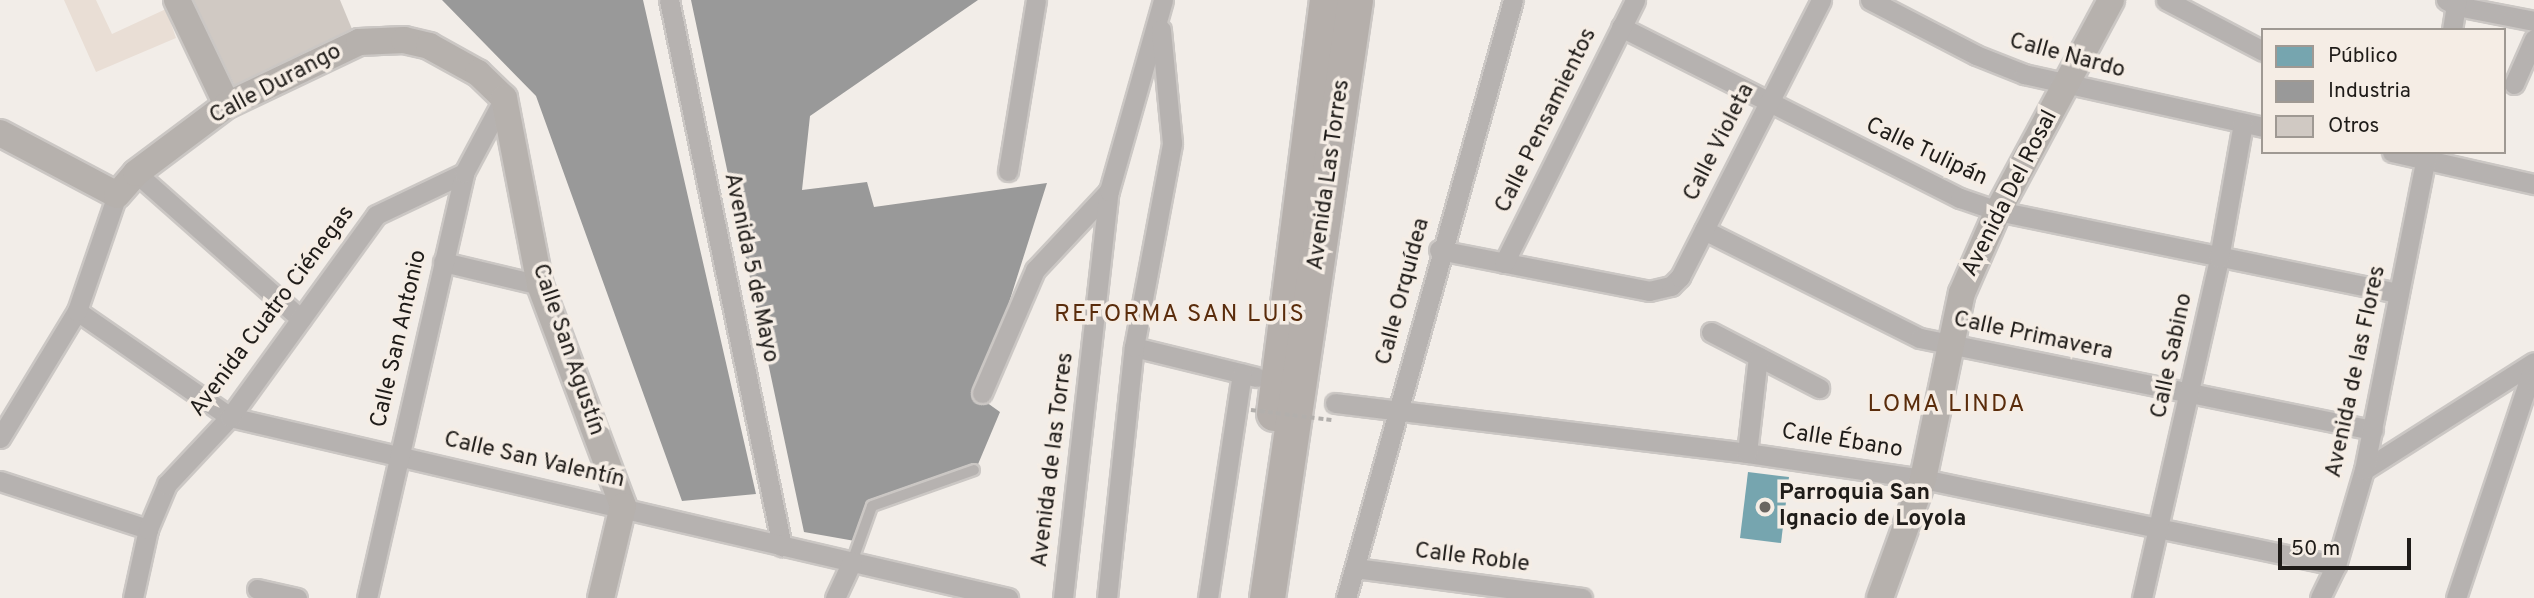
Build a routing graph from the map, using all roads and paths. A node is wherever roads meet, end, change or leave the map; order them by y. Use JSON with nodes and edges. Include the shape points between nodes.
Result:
{"nodes":[{"id":1,"x":177,"y":0,"type":"edge"},
{"id":2,"x":669,"y":0,"type":"edge"},
{"id":3,"x":1036,"y":0,"type":"edge"},
{"id":4,"x":1326,"y":0,"type":"edge"},
{"id":5,"x":1355,"y":0,"type":"edge"},
{"id":6,"x":1513,"y":0,"type":"edge"},
{"id":7,"x":1635,"y":0,"type":"edge"},
{"id":8,"x":1821,"y":0,"type":"edge"},
{"id":9,"x":1870,"y":0,"type":"edge"},
{"id":10,"x":2111,"y":0,"type":"edge"},
{"id":11,"x":2166,"y":0,"type":"edge"},
{"id":12,"x":2453,"y":2,"type":"edge"},
{"id":13,"x":1161,"y":9,"type":"edge"},
{"id":14,"x":2534,"y":20,"type":"edge"},
{"id":15,"x":1621,"y":27,"type":"junction"},
{"id":16,"x":2452,"y":28,"type":"edge"},
{"id":17,"x":2534,"y":39,"type":"edge"},
{"id":18,"x":2261,"y":50,"type":"edge"},
{"id":19,"x":2514,"y":83,"type":"dead end"},
{"id":20,"x":2066,"y":86,"type":"junction"},
{"id":21,"x":504,"y":98,"type":"junction"},
{"id":22,"x":1768,"y":103,"type":"junction"},
{"id":23,"x":227,"y":106,"type":"junction"},
{"id":24,"x":2243,"y":123,"type":"junction"},
{"id":25,"x":2261,"y":127,"type":"edge"},
{"id":26,"x":0,"y":133,"type":"edge"},
{"id":27,"x":2423,"y":154,"type":"edge"},
{"id":28,"x":1008,"y":171,"type":"dead end"},
{"id":29,"x":136,"y":173,"type":"junction"},
{"id":30,"x":464,"y":173,"type":"junction"},
{"id":31,"x":2534,"y":184,"type":"edge"},
{"id":32,"x":1109,"y":191,"type":"junction"},
{"id":33,"x":117,"y":195,"type":"junction"},
{"id":34,"x":1998,"y":211,"type":"junction"},
{"id":35,"x":1704,"y":230,"type":"junction"},
{"id":36,"x":1439,"y":250,"type":"junction"},
{"id":37,"x":2219,"y":258,"type":"junction"},
{"id":38,"x":443,"y":262,"type":"junction"},
{"id":39,"x":1504,"y":263,"type":"junction"},
{"id":40,"x":540,"y":285,"type":"junction"},
{"id":41,"x":2399,"y":293,"type":"junction"},
{"id":42,"x":77,"y":311,"type":"junction"},
{"id":43,"x":301,"y":319,"type":"junction"},
{"id":44,"x":1711,"y":332,"type":"dead end"},
{"id":45,"x":1952,"y":346,"type":"junction"},
{"id":46,"x":1134,"y":347,"type":"junction"},
{"id":47,"x":1758,"y":357,"type":"junction"},
{"id":48,"x":2534,"y":363,"type":"edge"},
{"id":49,"x":1819,"y":388,"type":"dead end"},
{"id":50,"x":982,"y":393,"type":"dead end"},
{"id":51,"x":2190,"y":396,"type":"junction"},
{"id":52,"x":1251,"y":411,"type":"dead end"},
{"id":53,"x":1333,"y":412,"type":"joint"},
{"id":54,"x":1397,"y":413,"type":"junction"},
{"id":55,"x":230,"y":417,"type":"junction"},
{"id":56,"x":2373,"y":430,"type":"junction"},
{"id":57,"x":0,"y":438,"type":"edge"},
{"id":58,"x":1747,"y":453,"type":"junction"},
{"id":59,"x":399,"y":455,"type":"junction"},
{"id":60,"x":974,"y":470,"type":"dead end"},
{"id":61,"x":2364,"y":470,"type":"junction"},
{"id":62,"x":1923,"y":480,"type":"junction"},
{"id":63,"x":0,"y":481,"type":"edge"},
{"id":64,"x":623,"y":506,"type":"junction"},
{"id":65,"x":148,"y":529,"type":"junction"},
{"id":66,"x":2159,"y":530,"type":"junction"},
{"id":67,"x":782,"y":546,"type":"junction"},
{"id":68,"x":852,"y":562,"type":"junction"},
{"id":69,"x":2336,"y":565,"type":"junction"},
{"id":70,"x":1354,"y":568,"type":"junction"},
{"id":71,"x":257,"y":589,"type":"dead end"},
{"id":72,"x":133,"y":598,"type":"edge"},
{"id":73,"x":297,"y":598,"type":"edge"},
{"id":74,"x":367,"y":598,"type":"edge"},
{"id":75,"x":601,"y":598,"type":"edge"},
{"id":76,"x":835,"y":598,"type":"edge"},
{"id":77,"x":851,"y":598,"type":"edge"},
{"id":78,"x":1008,"y":598,"type":"edge"},
{"id":79,"x":1063,"y":598,"type":"edge"},
{"id":80,"x":1107,"y":598,"type":"edge"},
{"id":81,"x":1208,"y":598,"type":"edge"},
{"id":82,"x":1243,"y":598,"type":"edge"},
{"id":83,"x":1267,"y":598,"type":"edge"},
{"id":84,"x":1346,"y":598,"type":"edge"},
{"id":85,"x":1582,"y":598,"type":"edge"},
{"id":86,"x":1880,"y":598,"type":"edge"},
{"id":87,"x":2142,"y":598,"type":"edge"},
{"id":88,"x":2320,"y":598,"type":"edge"},
{"id":89,"x":2456,"y":598,"type":"edge"}],
"edges":[{"from":1,"to":23,"type":"street"},
{"from":2,"to":67,"type":"street","name":"Avenida 5 de Mayo"},
{"from":3,"to":28,"type":"street"},
{"from":4,"to":82,"type":"highway","name":"Avenida Las Torres","via":[[1279,380]]},
{"from":5,"to":83,"type":"highway","name":"Avenida Las Torres"},
{"from":6,"to":36,"type":"street","name":"Calle Orquídea"},
{"from":7,"to":15,"type":"street","name":"Calle Pensamientos"},
{"from":8,"to":22,"type":"street","name":"Calle Violeta"},
{"from":9,"to":20,"type":"street","name":"Calle Nardo","via":[[1976,55]]},
{"from":10,"to":20,"type":"street","name":"Avenida Del Rosal"},
{"from":11,"to":18,"type":"street"},
{"from":12,"to":14,"type":"street"},
{"from":12,"to":16,"type":"street"},
{"from":13,"to":32,"type":"street","name":"Avenida de las Torres"},
{"from":13,"to":46,"type":"street","via":[[1172,143]]},
{"from":15,"to":22,"type":"street","name":"Calle Tulipán"},
{"from":15,"to":39,"type":"street","name":"Calle Pensamientos"},
{"from":17,"to":19,"type":"street"},
{"from":20,"to":24,"type":"street","name":"Calle Nardo"},
{"from":20,"to":34,"type":"street","name":"Avenida Del Rosal"},
{"from":21,"to":23,"type":"street","name":"Calle Durango","via":[[453,57],[429,46],[381,39],[359,43]]},
{"from":21,"to":30,"type":"street","name":"Calle San Antonio"},
{"from":21,"to":40,"type":"street","name":"Calle San Agustín"},
{"from":22,"to":34,"type":"street","name":"Calle Tulipán","via":[[1939,189]]},
{"from":22,"to":35,"type":"street","name":"Calle Violeta"},
{"from":23,"to":29,"type":"street","name":"Calle Durango"},
{"from":24,"to":25,"type":"street","name":"Calle Nardo"},
{"from":24,"to":37,"type":"street","name":"Calle Sabino"},
{"from":26,"to":33,"type":"street"},
{"from":27,"to":31,"type":"street"},
{"from":27,"to":41,"type":"street","name":"Avenida de las Flores"},
{"from":29,"to":33,"type":"street","name":"Calle Durango"},
{"from":29,"to":43,"type":"street"},
{"from":30,"to":38,"type":"street","name":"Calle San Antonio"},
{"from":30,"to":43,"type":"street","name":"Avenida Cuatro Ciénegas","via":[[376,215]]},
{"from":32,"to":50,"type":"street","via":[[1035,270]]},
{"from":32,"to":79,"type":"street","name":"Avenida de las Torres"},
{"from":33,"to":42,"type":"street","name":"Calle Durango"},
{"from":34,"to":37,"type":"street","name":"Calle Tulipán"},
{"from":34,"to":45,"type":"street","name":"Avenida Del Rosal","via":[[1962,293]]},
{"from":35,"to":39,"type":"street","name":"Calle Violeta","via":[[1680,277],[1662,291]]},
{"from":35,"to":45,"type":"street","name":"Calle Primavera","via":[[1920,338]]},
{"from":36,"to":39,"type":"street"},
{"from":36,"to":54,"type":"street","name":"Calle Orquídea"},
{"from":37,"to":41,"type":"street","name":"Calle Tulipán"},
{"from":37,"to":51,"type":"street","name":"Calle Sabino"},
{"from":38,"to":40,"type":"street"},
{"from":38,"to":59,"type":"street","name":"Calle San Antonio"},
{"from":40,"to":64,"type":"street","name":"Calle San Agustín"},
{"from":41,"to":56,"type":"street","name":"Avenida de las Flores"},
{"from":42,"to":55,"type":"street","name":"Calle San Valentín"},
{"from":42,"to":57,"type":"street","name":"Calle Durango"},
{"from":43,"to":55,"type":"street","name":"Avenida Cuatro Ciénegas"},
{"from":44,"to":47,"type":"street"},
{"from":45,"to":51,"type":"street","name":"Calle Primavera"},
{"from":45,"to":62,"type":"street","name":"Avenida Del Rosal"},
{"from":46,"to":80,"type":"street"},
{"from":46,"to":81,"type":"street","via":[[1249,375]]},
{"from":47,"to":49,"type":"street"},
{"from":47,"to":58,"type":"street"},
{"from":48,"to":61,"type":"street"},
{"from":48,"to":89,"type":"street"},
{"from":51,"to":56,"type":"street","name":"Calle Primavera"},
{"from":51,"to":66,"type":"street","name":"Calle Sabino"},
{"from":52,"to":53,"type":"path","bridge":true},
{"from":53,"to":54,"type":"street","name":"Calle Ébano"},
{"from":54,"to":58,"type":"street","name":"Calle Ébano"},
{"from":54,"to":70,"type":"street","name":"Calle Orquídea"},
{"from":55,"to":59,"type":"street","name":"Calle San Valentín"},
{"from":55,"to":65,"type":"street","name":"Avenida Cuatro Ciénegas","via":[[167,484]]},
{"from":56,"to":61,"type":"street","name":"Avenida de las Flores"},
{"from":58,"to":62,"type":"street","name":"Calle Ébano"},
{"from":59,"to":64,"type":"street","name":"Calle San Valentín"},
{"from":59,"to":74,"type":"street","name":"Calle San Antonio"},
{"from":60,"to":68,"type":"lane","via":[[872,506]]},
{"from":61,"to":69,"type":"street","name":"Avenida de las Flores"},
{"from":62,"to":66,"type":"street","name":"Calle Ébano"},
{"from":62,"to":86,"type":"street","name":"Avenida Del Rosal"},
{"from":63,"to":65,"type":"street"},
{"from":64,"to":67,"type":"street","name":"Calle San Valentín"},
{"from":64,"to":75,"type":"street"},
{"from":65,"to":72,"type":"street","name":"Avenida Cuatro Ciénegas"},
{"from":66,"to":69,"type":"street","name":"Calle Ébano"},
{"from":66,"to":87,"type":"street","name":"Calle Sabino"},
{"from":67,"to":68,"type":"street","name":"Calle San Valentín"},
{"from":68,"to":76,"type":"street"},
{"from":68,"to":77,"type":"street"},
{"from":68,"to":78,"type":"street","name":"Calle San Valentín"},
{"from":69,"to":88,"type":"street","name":"Avenida de las Flores"},
{"from":70,"to":84,"type":"street","name":"Calle Orquídea"},
{"from":70,"to":85,"type":"street","name":"Calle Roble"},
{"from":71,"to":73,"type":"street"}]}
